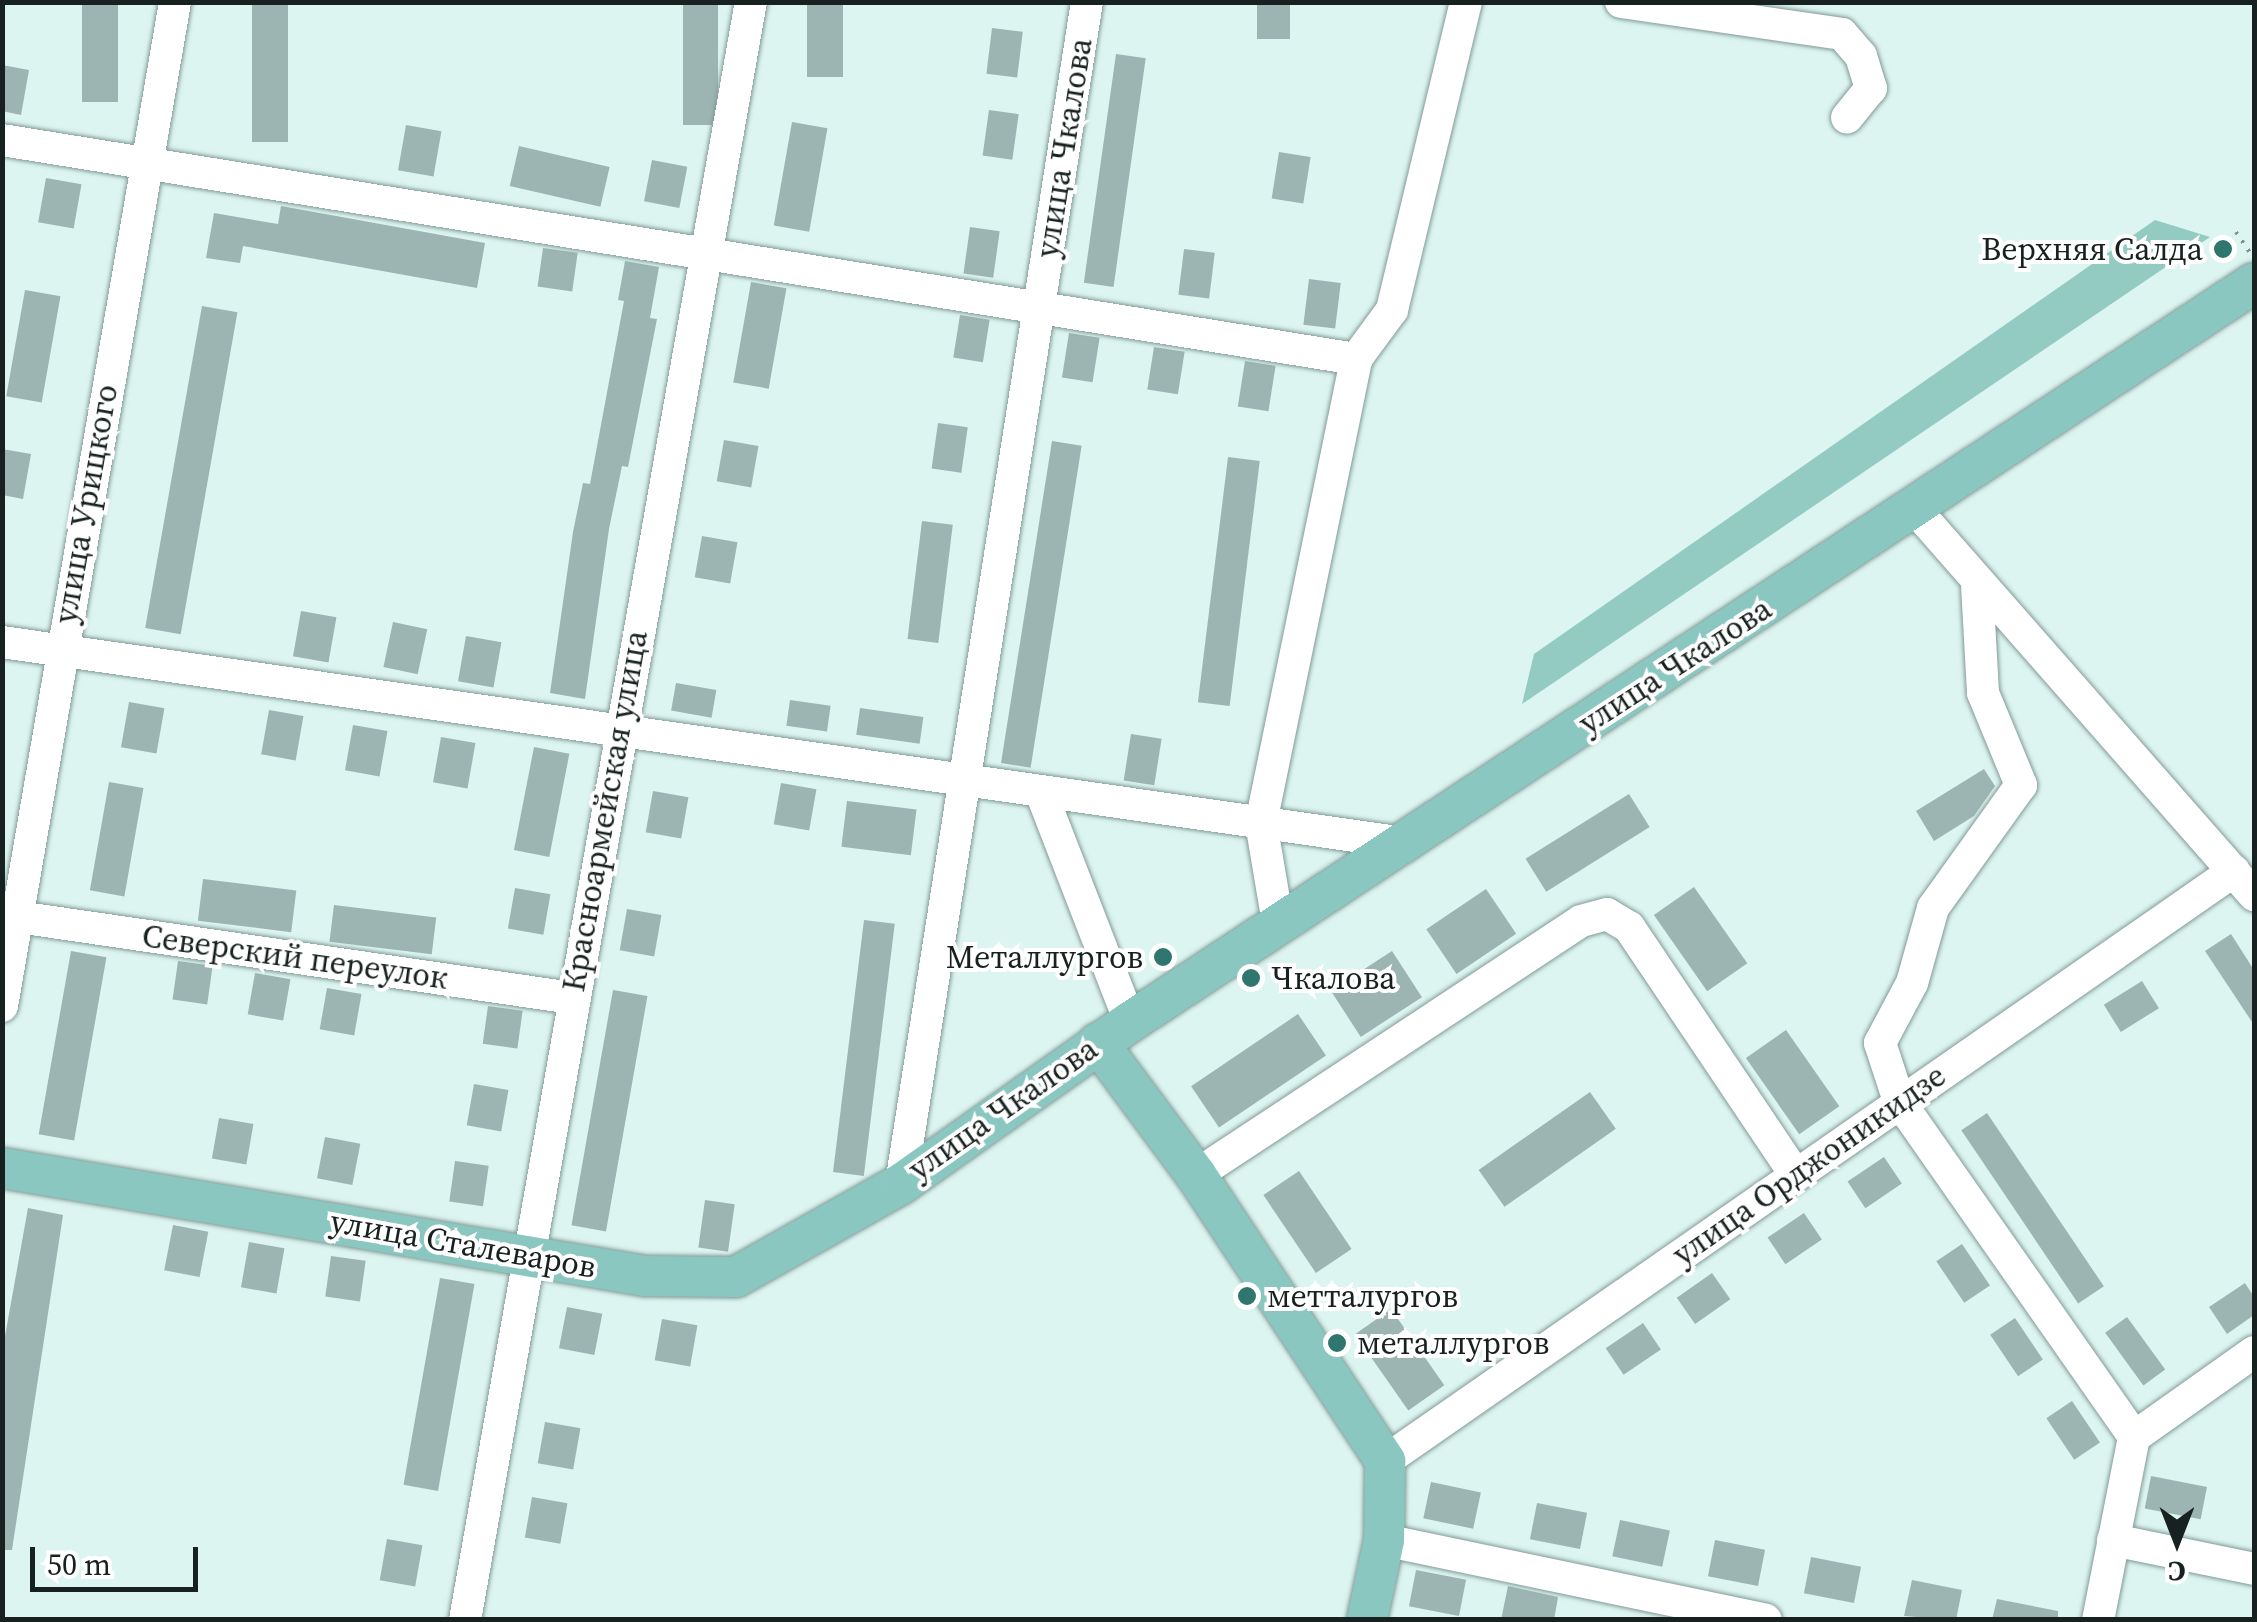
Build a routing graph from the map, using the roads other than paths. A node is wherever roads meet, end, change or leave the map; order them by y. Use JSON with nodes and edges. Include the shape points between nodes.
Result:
{"nodes":[{"id":1,"x":174,"y":2,"type":"edge"},
{"id":2,"x":751,"y":2,"type":"edge"},
{"id":3,"x":1087,"y":2,"type":"edge"},
{"id":4,"x":1466,"y":2,"type":"edge"},
{"id":5,"x":1621,"y":2,"type":"edge"},
{"id":6,"x":1847,"y":118,"type":"dead end"},
{"id":7,"x":2,"y":140,"type":"edge"},
{"id":8,"x":144,"y":160,"type":"junction"},
{"id":9,"x":708,"y":252,"type":"junction"},
{"id":10,"x":2254,"y":284,"type":"edge"},
{"id":11,"x":1040,"y":304,"type":"junction"},
{"id":12,"x":1356,"y":359,"type":"junction"},
{"id":13,"x":1915,"y":508,"type":"junction"},
{"id":14,"x":1977,"y":585,"type":"junction"},
{"id":15,"x":2,"y":642,"type":"edge"},
{"id":16,"x":62,"y":650,"type":"junction"},
{"id":17,"x":619,"y":727,"type":"junction"},
{"id":18,"x":967,"y":785,"type":"junction"},
{"id":19,"x":1042,"y":795,"type":"junction"},
{"id":20,"x":1261,"y":823,"type":"junction"},
{"id":21,"x":1404,"y":844,"type":"junction"},
{"id":22,"x":2244,"y":883,"type":"edge"},
{"id":23,"x":18,"y":917,"type":"junction"},
{"id":24,"x":1278,"y":923,"type":"junction"},
{"id":25,"x":572,"y":998,"type":"junction"},
{"id":26,"x":2,"y":1006,"type":"edge"},
{"id":27,"x":1114,"y":1032,"type":"junction"},
{"id":28,"x":1899,"y":1101,"type":"junction"},
{"id":29,"x":2,"y":1168,"type":"edge"},
{"id":30,"x":1795,"y":1174,"type":"junction"},
{"id":31,"x":1196,"y":1176,"type":"junction"},
{"id":32,"x":901,"y":1184,"type":"junction"},
{"id":33,"x":534,"y":1254,"type":"junction"},
{"id":34,"x":2254,"y":1352,"type":"edge"},
{"id":35,"x":2134,"y":1437,"type":"junction"},
{"id":36,"x":1385,"y":1460,"type":"junction"},
{"id":37,"x":1384,"y":1540,"type":"junction"},
{"id":38,"x":2114,"y":1540,"type":"junction"},
{"id":39,"x":2254,"y":1569,"type":"edge"},
{"id":40,"x":465,"y":1620,"type":"edge"},
{"id":41,"x":1366,"y":1620,"type":"edge"},
{"id":42,"x":1766,"y":1620,"type":"edge"},
{"id":43,"x":2098,"y":1620,"type":"edge"}],
"edges":[{"from":1,"to":8,"type":"street","name":"улица Урицкого"},
{"from":2,"to":9,"type":"street","name":"Красноармейская улица"},
{"from":3,"to":11,"type":"street","name":"улица Чкалова"},
{"from":4,"to":12,"type":"street","via":[[1392,310]]},
{"from":5,"to":6,"type":"street","via":[[1842,34],[1861,56],[1871,88]]},
{"from":7,"to":8,"type":"street"},
{"from":8,"to":9,"type":"street"},
{"from":8,"to":16,"type":"street","name":"улица Урицкого"},
{"from":9,"to":11,"type":"street"},
{"from":9,"to":17,"type":"street","name":"Красноармейская улица"},
{"from":10,"to":13,"type":"main road","name":"улица Чкалова"},
{"from":11,"to":12,"type":"street"},
{"from":11,"to":18,"type":"street","name":"улица Чкалова"},
{"from":12,"to":20,"type":"street"},
{"from":13,"to":14,"type":"street"},
{"from":13,"to":21,"type":"main road","name":"улица Чкалова"},
{"from":14,"to":22,"type":"street","via":[[2080,689]]},
{"from":14,"to":28,"type":"street","via":[[1983,692],[2021,785],[1933,908],[1912,983],[1880,1044]]},
{"from":15,"to":16,"type":"street"},
{"from":16,"to":17,"type":"street"},
{"from":16,"to":23,"type":"street","name":"улица Урицкого"},
{"from":17,"to":18,"type":"street"},
{"from":17,"to":25,"type":"street","name":"Красноармейская улица"},
{"from":18,"to":19,"type":"street"},
{"from":18,"to":32,"type":"street","name":"улица Чкалова"},
{"from":19,"to":20,"type":"street"},
{"from":19,"to":27,"type":"street"},
{"from":20,"to":21,"type":"street"},
{"from":20,"to":24,"type":"street"},
{"from":21,"to":24,"type":"main road","name":"улица Чкалова"},
{"from":22,"to":28,"type":"street","name":"улица Орджоникидзе"},
{"from":23,"to":25,"type":"street","name":"Северский переулок"},
{"from":23,"to":26,"type":"street","name":"улица Урицкого"},
{"from":24,"to":27,"type":"main road","name":"улица Чкалова"},
{"from":25,"to":33,"type":"street","name":"Красноармейская улица"},
{"from":27,"to":31,"type":"main road"},
{"from":27,"to":32,"type":"main road","name":"улица Чкалова"},
{"from":28,"to":30,"type":"street","name":"улица Орджоникидзе"},
{"from":28,"to":35,"type":"street"},
{"from":29,"to":33,"type":"main road","name":"улица Сталеваров"},
{"from":30,"to":31,"type":"street","via":[[1629,926],[1607,914],[1581,921]]},
{"from":30,"to":36,"type":"street","name":"улица Орджоникидзе"},
{"from":31,"to":36,"type":"main road"},
{"from":32,"to":33,"type":"main road","name":"улица Сталеваров","via":[[736,1277],[646,1276]]},
{"from":33,"to":40,"type":"street","name":"Красноармейская улица"},
{"from":34,"to":35,"type":"street"},
{"from":35,"to":38,"type":"street"},
{"from":36,"to":37,"type":"main road"},
{"from":37,"to":41,"type":"main road"},
{"from":37,"to":42,"type":"street"},
{"from":38,"to":39,"type":"street"},
{"from":38,"to":43,"type":"street"}]}
